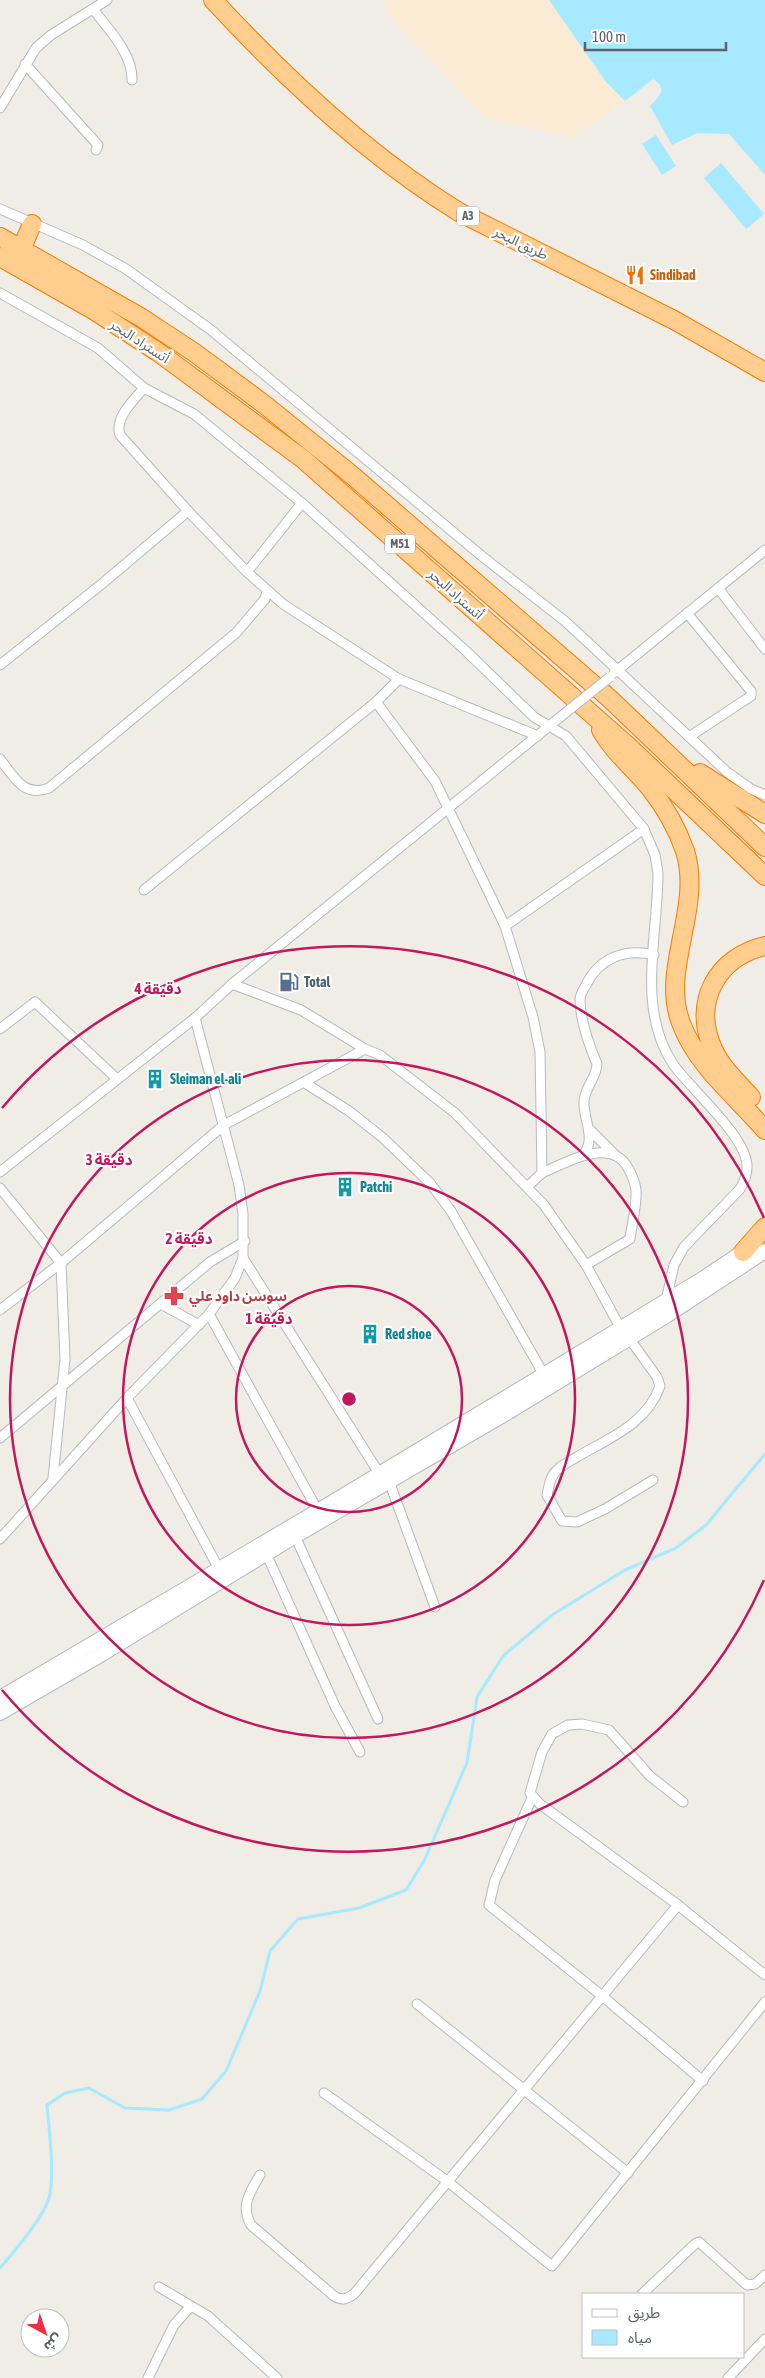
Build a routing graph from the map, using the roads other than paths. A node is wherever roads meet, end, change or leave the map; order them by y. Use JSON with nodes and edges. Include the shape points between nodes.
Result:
{"nodes":[{"id":1,"x":107,"y":0,"type":"edge"},
{"id":2,"x":212,"y":0,"type":"edge"},
{"id":3,"x":93,"y":9,"type":"junction"},
{"id":4,"x":25,"y":64,"type":"junction"},
{"id":5,"x":132,"y":80,"type":"dead end"},
{"id":6,"x":0,"y":108,"type":"edge"},
{"id":7,"x":96,"y":150,"type":"dead end"},
{"id":8,"x":0,"y":209,"type":"edge"},
{"id":9,"x":32,"y":224,"type":"junction"},
{"id":10,"x":0,"y":237,"type":"edge"},
{"id":11,"x":21,"y":250,"type":"junction"},
{"id":12,"x":0,"y":258,"type":"edge"},
{"id":13,"x":0,"y":293,"type":"edge"},
{"id":14,"x":765,"y":372,"type":"edge"},
{"id":15,"x":144,"y":388,"type":"junction"},
{"id":16,"x":302,"y":503,"type":"junction"},
{"id":17,"x":188,"y":511,"type":"junction"},
{"id":18,"x":765,"y":550,"type":"edge"},
{"id":19,"x":247,"y":572,"type":"junction"},
{"id":20,"x":718,"y":588,"type":"junction"},
{"id":21,"x":267,"y":591,"type":"junction"},
{"id":22,"x":687,"y":613,"type":"junction"},
{"id":23,"x":765,"y":649,"type":"edge"},
{"id":24,"x":0,"y":665,"type":"edge"},
{"id":25,"x":618,"y":669,"type":"junction"},
{"id":26,"x":399,"y":679,"type":"junction"},
{"id":27,"x":376,"y":702,"type":"junction"},
{"id":28,"x":592,"y":715,"type":"junction"},
{"id":29,"x":550,"y":726,"type":"junction"},
{"id":30,"x":538,"y":736,"type":"junction"},
{"id":31,"x":689,"y":737,"type":"junction"},
{"id":32,"x":0,"y":759,"type":"edge"},
{"id":33,"x":680,"y":764,"type":"junction"},
{"id":34,"x":765,"y":795,"type":"edge"},
{"id":35,"x":448,"y":807,"type":"junction"},
{"id":36,"x":765,"y":814,"type":"edge"},
{"id":37,"x":644,"y":829,"type":"junction"},
{"id":38,"x":765,"y":847,"type":"edge"},
{"id":39,"x":765,"y":876,"type":"edge"},
{"id":40,"x":144,"y":890,"type":"dead end"},
{"id":41,"x":505,"y":926,"type":"junction"},
{"id":42,"x":765,"y":946,"type":"edge"},
{"id":43,"x":654,"y":955,"type":"junction"},
{"id":44,"x":232,"y":984,"type":"junction"},
{"id":45,"x":195,"y":1018,"type":"junction"},
{"id":46,"x":0,"y":1030,"type":"edge"},
{"id":47,"x":365,"y":1049,"type":"junction"},
{"id":48,"x":117,"y":1079,"type":"junction"},
{"id":49,"x":305,"y":1083,"type":"junction"},
{"id":50,"x":765,"y":1112,"type":"edge"},
{"id":51,"x":224,"y":1126,"type":"junction"},
{"id":52,"x":589,"y":1129,"type":"junction"},
{"id":53,"x":765,"y":1130,"type":"edge"},
{"id":54,"x":583,"y":1155,"type":"junction"},
{"id":55,"x":615,"y":1155,"type":"junction"},
{"id":56,"x":0,"y":1172,"type":"edge"},
{"id":57,"x":542,"y":1173,"type":"junction"},
{"id":58,"x":527,"y":1187,"type":"junction"},
{"id":59,"x":0,"y":1188,"type":"edge"},
{"id":60,"x":765,"y":1227,"type":"edge"},
{"id":61,"x":765,"y":1238,"type":"edge"},
{"id":62,"x":245,"y":1241,"type":"junction"},
{"id":63,"x":765,"y":1251,"type":"edge"},
{"id":64,"x":744,"y":1252,"type":"junction"},
{"id":65,"x":243,"y":1258,"type":"junction"},
{"id":66,"x":61,"y":1263,"type":"junction"},
{"id":67,"x":586,"y":1265,"type":"junction"},
{"id":68,"x":666,"y":1301,"type":"junction"},
{"id":69,"x":161,"y":1304,"type":"junction"},
{"id":70,"x":0,"y":1310,"type":"edge"},
{"id":71,"x":209,"y":1314,"type":"junction"},
{"id":72,"x":199,"y":1325,"type":"junction"},
{"id":73,"x":624,"y":1333,"type":"junction"},
{"id":74,"x":544,"y":1374,"type":"junction"},
{"id":75,"x":64,"y":1384,"type":"junction"},
{"id":76,"x":127,"y":1398,"type":"junction"},
{"id":77,"x":0,"y":1438,"type":"edge"},
{"id":78,"x":384,"y":1477,"type":"junction"},
{"id":79,"x":53,"y":1479,"type":"junction"},
{"id":80,"x":652,"y":1480,"type":"dead end"},
{"id":81,"x":318,"y":1511,"type":"junction"},
{"id":82,"x":295,"y":1536,"type":"junction"},
{"id":83,"x":0,"y":1539,"type":"edge"},
{"id":84,"x":266,"y":1553,"type":"junction"},
{"id":85,"x":220,"y":1569,"type":"junction"},
{"id":86,"x":435,"y":1607,"type":"dead end"},
{"id":87,"x":0,"y":1698,"type":"edge"},
{"id":88,"x":0,"y":1713,"type":"edge"},
{"id":89,"x":378,"y":1719,"type":"dead end"},
{"id":90,"x":360,"y":1752,"type":"dead end"},
{"id":91,"x":532,"y":1798,"type":"junction"},
{"id":92,"x":684,"y":1802,"type":"dead end"},
{"id":93,"x":678,"y":1905,"type":"junction"},
{"id":94,"x":765,"y":1974,"type":"edge"},
{"id":95,"x":601,"y":1995,"type":"junction"},
{"id":96,"x":765,"y":2002,"type":"edge"},
{"id":97,"x":416,"y":2004,"type":"dead end"},
{"id":98,"x":703,"y":2081,"type":"junction"},
{"id":99,"x":523,"y":2088,"type":"junction"},
{"id":100,"x":324,"y":2093,"type":"dead end"},
{"id":101,"x":628,"y":2173,"type":"junction"},
{"id":102,"x":260,"y":2174,"type":"dead end"},
{"id":103,"x":447,"y":2181,"type":"junction"},
{"id":104,"x":765,"y":2275,"type":"edge"},
{"id":105,"x":159,"y":2287,"type":"dead end"},
{"id":106,"x":643,"y":2293,"type":"edge"},
{"id":107,"x":190,"y":2307,"type":"junction"},
{"id":108,"x":765,"y":2339,"type":"edge"},
{"id":109,"x":148,"y":2378,"type":"edge"},
{"id":110,"x":277,"y":2378,"type":"edge"},
{"id":111,"x":728,"y":2378,"type":"edge"}],
"edges":[{"from":1,"to":3,"type":"street"},
{"from":2,"to":14,"type":"highway","name":"طريق البحر","number":"A3","via":[[252,43],[340,123],[384,162],[427,192],[459,212],[674,320]]},
{"from":3,"to":4,"type":"street","via":[[46,39]]},
{"from":3,"to":5,"type":"street","via":[[126,55]]},
{"from":4,"to":6,"type":"street"},
{"from":4,"to":7,"type":"street","via":[[98,145]]},
{"from":8,"to":9,"type":"street"},
{"from":9,"to":11,"type":"highway"},
{"from":9,"to":25,"type":"street","via":[[83,245],[126,269],[211,330],[483,557],[566,622]]},
{"from":10,"to":11,"type":"highway","name":"أتستراد البحر","number":"M51"},
{"from":11,"to":33,"type":"highway","name":"أتستراد البحر","number":"M51","via":[[142,318],[266,405],[609,698]]},
{"from":12,"to":28,"type":"highway","name":"أتستراد البحر","number":"M51","via":[[95,311],[158,352],[303,459]]},
{"from":13,"to":15,"type":"street","via":[[98,348]]},
{"from":15,"to":16,"type":"street","via":[[194,414]]},
{"from":15,"to":17,"type":"street","via":[[120,421],[118,430],[125,442]]},
{"from":16,"to":19,"type":"street"},
{"from":16,"to":29,"type":"street","via":[[529,712]]},
{"from":17,"to":19,"type":"street"},
{"from":17,"to":24,"type":"street"},
{"from":18,"to":20,"type":"street"},
{"from":19,"to":21,"type":"street"},
{"from":20,"to":22,"type":"street"},
{"from":20,"to":23,"type":"street"},
{"from":21,"to":26,"type":"street"},
{"from":21,"to":32,"type":"street","via":[[265,599],[236,632],[49,788],[33,792],[24,787]]},
{"from":22,"to":25,"type":"street"},
{"from":22,"to":31,"type":"street","via":[[751,691],[751,696]]},
{"from":25,"to":29,"type":"street","bridge":true},
{"from":25,"to":31,"type":"street"},
{"from":26,"to":27,"type":"street"},
{"from":26,"to":30,"type":"street"},
{"from":27,"to":35,"type":"street","via":[[435,781]]},
{"from":27,"to":40,"type":"street"},
{"from":28,"to":39,"type":"highway","name":"أتستراد البحر","number":"M51"},
{"from":28,"to":53,"type":"highway","via":[[615,751],[649,787],[666,811],[685,850],[690,871],[690,897],[677,972],[676,1004],[680,1022],[690,1042],[719,1081]]},
{"from":29,"to":30,"type":"street"},
{"from":29,"to":37,"type":"street","via":[[578,749]]},
{"from":30,"to":35,"type":"street"},
{"from":31,"to":34,"type":"street","via":[[727,772]]},
{"from":33,"to":36,"type":"highway"},
{"from":33,"to":38,"type":"highway","name":"أتستراد البحر","number":"M51"},
{"from":35,"to":41,"type":"street"},
{"from":35,"to":44,"type":"street"},
{"from":37,"to":41,"type":"street"},
{"from":37,"to":43,"type":"street","via":[[655,854],[658,873]]},
{"from":41,"to":57,"type":"street","via":[[533,1017],[540,1052]]},
{"from":42,"to":50,"type":"highway","via":[[748,950],[728,963],[716,977],[709,994],[706,1030],[724,1067]]},
{"from":43,"to":52,"type":"street","via":[[638,951],[613,956],[590,976],[580,997],[597,1064],[584,1102]]},
{"from":43,"to":68,"type":"street","via":[[653,1013],[664,1048],[686,1081],[737,1139],[748,1166],[740,1189],[684,1247],[674,1265]]},
{"from":44,"to":45,"type":"street"},
{"from":44,"to":47,"type":"street","via":[[301,1010]]},
{"from":45,"to":48,"type":"street"},
{"from":45,"to":51,"type":"street"},
{"from":46,"to":48,"type":"street","via":[[35,1002]]},
{"from":47,"to":49,"type":"street"},
{"from":47,"to":58,"type":"street","via":[[380,1055],[455,1113]]},
{"from":48,"to":56,"type":"street"},
{"from":49,"to":51,"type":"street"},
{"from":49,"to":74,"type":"street","via":[[383,1138],[430,1183],[452,1211]]},
{"from":51,"to":62,"type":"street","via":[[239,1185]]},
{"from":51,"to":66,"type":"street"},
{"from":52,"to":54,"type":"street","via":[[588,1149]]},
{"from":52,"to":55,"type":"street"},
{"from":54,"to":55,"type":"street"},
{"from":54,"to":57,"type":"street"},
{"from":55,"to":67,"type":"street","via":[[625,1163],[636,1190],[630,1239]]},
{"from":57,"to":58,"type":"street"},
{"from":58,"to":67,"type":"street","via":[[544,1205]]},
{"from":59,"to":66,"type":"street"},
{"from":60,"to":64,"type":"highway"},
{"from":61,"to":64,"type":"main road"},
{"from":62,"to":65,"type":"street"},
{"from":62,"to":69,"type":"street","via":[[210,1262]]},
{"from":63,"to":73,"type":"main road"},
{"from":64,"to":68,"type":"main road"},
{"from":65,"to":71,"type":"street","via":[[235,1278]]},
{"from":65,"to":78,"type":"street"},
{"from":66,"to":70,"type":"street"},
{"from":66,"to":75,"type":"street"},
{"from":67,"to":73,"type":"street"},
{"from":68,"to":73,"type":"main road"},
{"from":69,"to":72,"type":"street"},
{"from":69,"to":75,"type":"street"},
{"from":71,"to":72,"type":"street"},
{"from":71,"to":81,"type":"street"},
{"from":72,"to":76,"type":"street"},
{"from":73,"to":74,"type":"main road"},
{"from":73,"to":78,"type":"main road","via":[[505,1414]]},
{"from":73,"to":80,"type":"street","via":[[657,1377],[660,1386],[656,1396],[642,1417],[560,1468],[551,1479],[547,1495],[562,1521],[577,1522]]},
{"from":74,"to":78,"type":"main road"},
{"from":75,"to":77,"type":"street"},
{"from":75,"to":79,"type":"street"},
{"from":76,"to":79,"type":"street"},
{"from":76,"to":85,"type":"street"},
{"from":78,"to":81,"type":"main road"},
{"from":78,"to":82,"type":"main road"},
{"from":78,"to":86,"type":"street"},
{"from":79,"to":83,"type":"street"},
{"from":81,"to":85,"type":"main road"},
{"from":82,"to":84,"type":"main road"},
{"from":82,"to":89,"type":"street"},
{"from":84,"to":88,"type":"main road"},
{"from":84,"to":90,"type":"street","via":[[335,1706]]},
{"from":85,"to":87,"type":"main road"},
{"from":91,"to":92,"type":"street","via":[[530,1787],[552,1734],[568,1725],[582,1724],[609,1730],[650,1776]]},
{"from":91,"to":93,"type":"street"},
{"from":91,"to":95,"type":"street","via":[[495,1880],[489,1906]]},
{"from":93,"to":94,"type":"street"},
{"from":93,"to":95,"type":"street"},
{"from":95,"to":98,"type":"street"},
{"from":95,"to":99,"type":"street"},
{"from":96,"to":98,"type":"street"},
{"from":97,"to":99,"type":"street"},
{"from":98,"to":101,"type":"street"},
{"from":99,"to":101,"type":"street"},
{"from":99,"to":103,"type":"street"},
{"from":100,"to":103,"type":"street"},
{"from":101,"to":103,"type":"street","via":[[552,2266]]},
{"from":102,"to":103,"type":"street","via":[[246,2200],[246,2216],[251,2225],[334,2296],[342,2299],[354,2294]]},
{"from":104,"to":106,"type":"street","via":[[755,2284],[747,2285],[699,2242]]},
{"from":105,"to":107,"type":"street"},
{"from":107,"to":109,"type":"street","via":[[170,2333]]},
{"from":107,"to":110,"type":"street","via":[[208,2316]]},
{"from":108,"to":111,"type":"street"}]}
